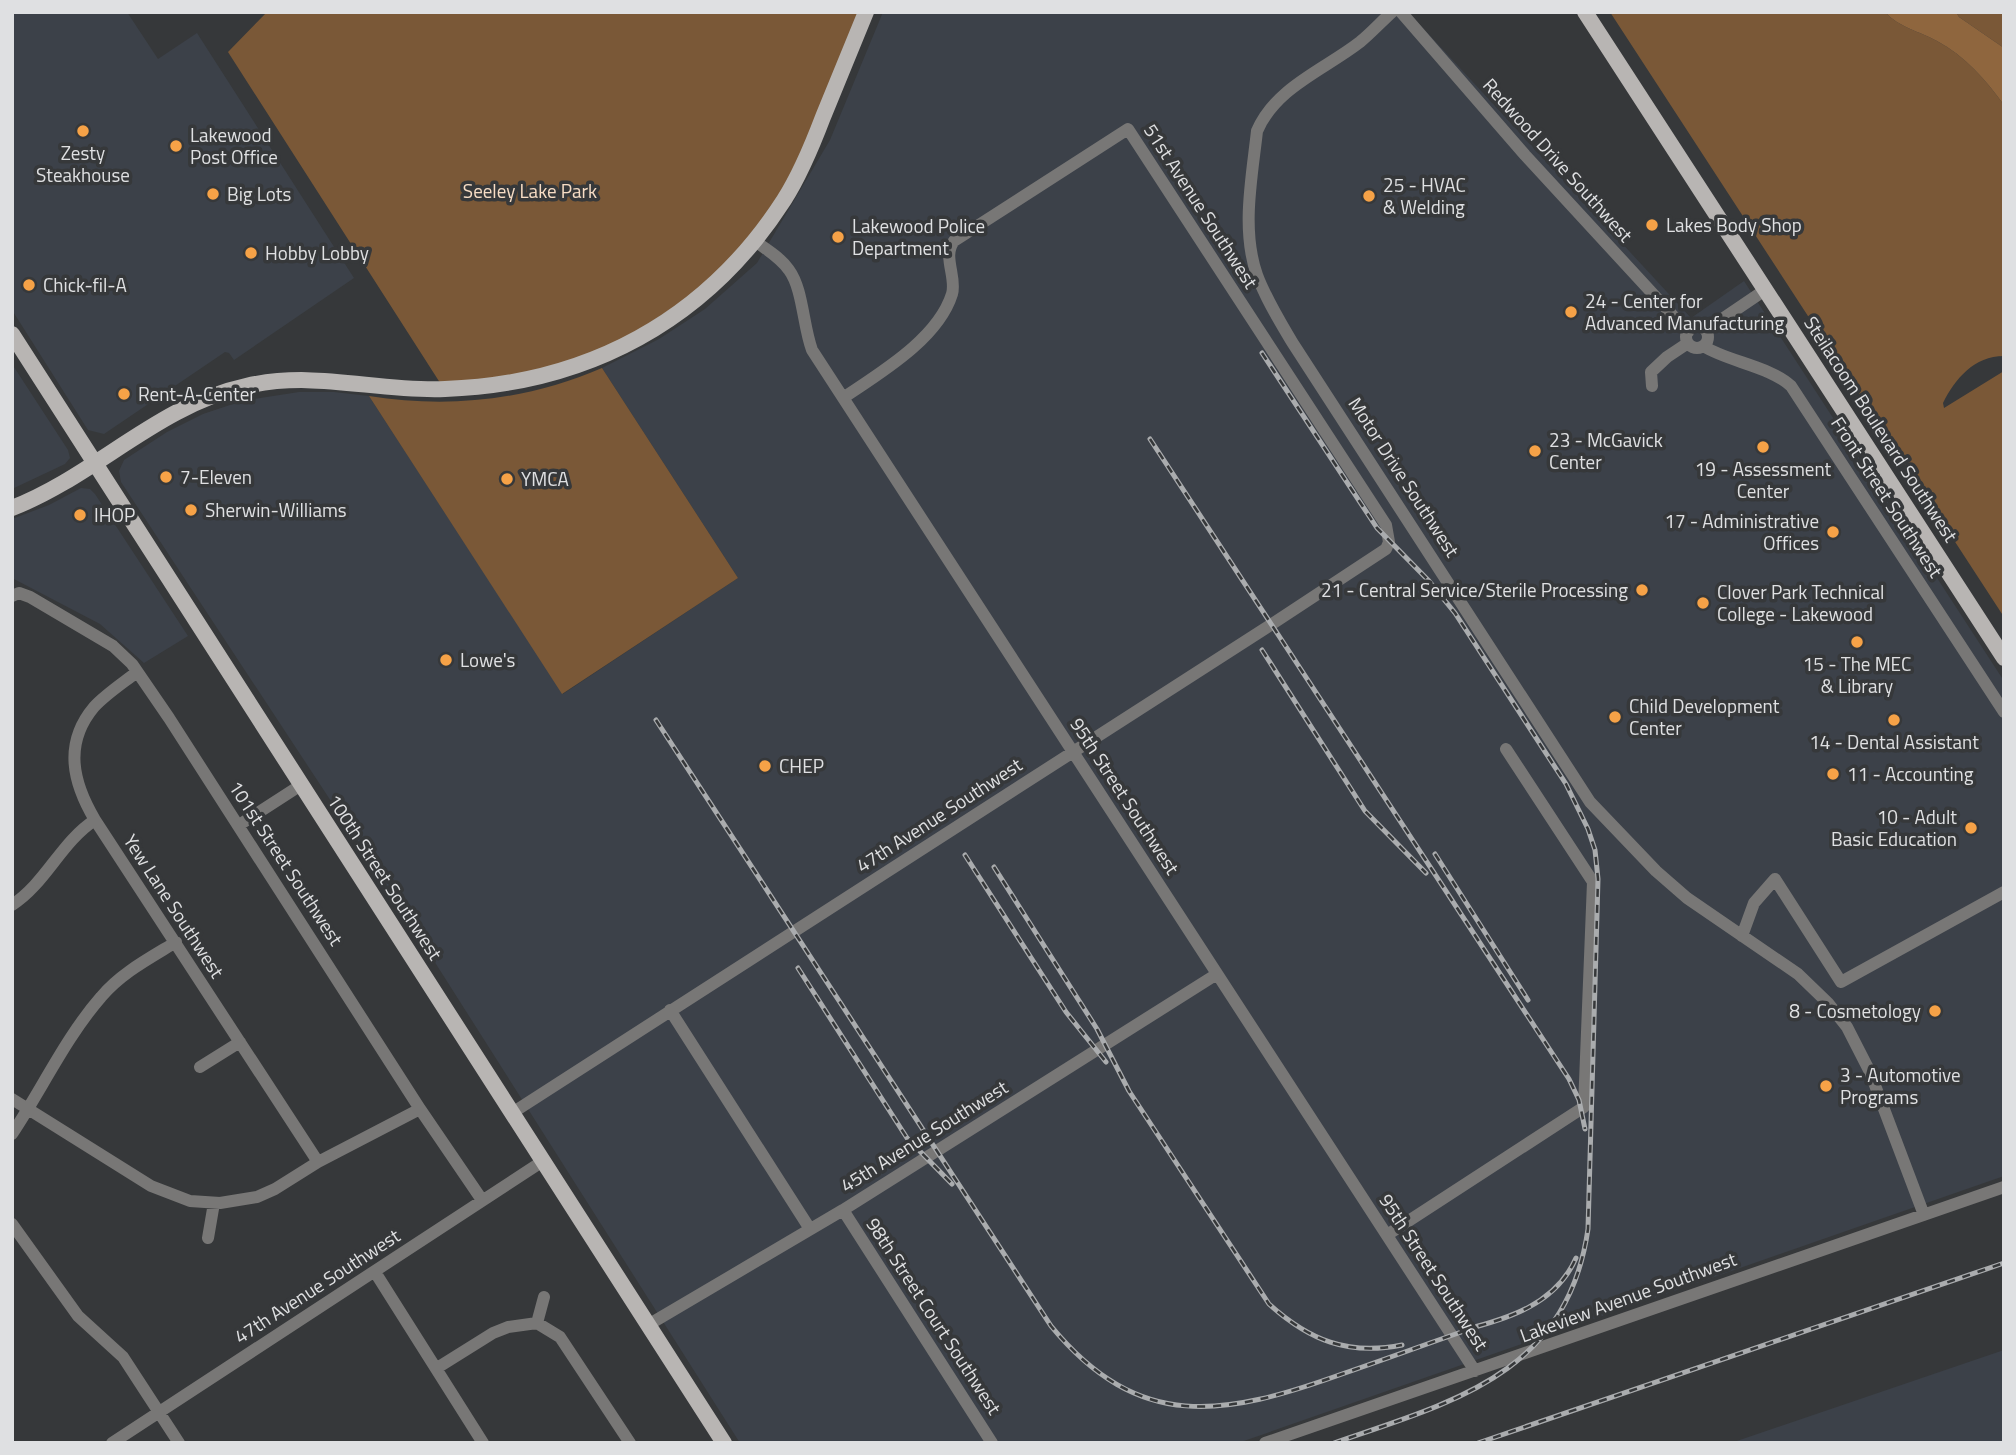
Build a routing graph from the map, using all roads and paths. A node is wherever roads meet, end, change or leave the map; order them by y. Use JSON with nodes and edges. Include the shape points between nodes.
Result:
{"nodes":[{"id":1,"x":866,"y":12,"type":"edge"},
{"id":2,"x":1392,"y":12,"type":"edge"},
{"id":3,"x":1401,"y":12,"type":"edge"},
{"id":4,"x":1585,"y":12,"type":"edge"},
{"id":5,"x":755,"y":241,"type":"junction"},
{"id":6,"x":1765,"y":290,"type":"junction"},
{"id":7,"x":1706,"y":330,"type":"junction"},
{"id":8,"x":12,"y":334,"type":"edge"},
{"id":9,"x":1688,"y":337,"type":"junction"},
{"id":10,"x":1703,"y":346,"type":"junction"},
{"id":11,"x":1652,"y":386,"type":"dead end"},
{"id":12,"x":843,"y":398,"type":"junction"},
{"id":13,"x":95,"y":463,"type":"junction"},
{"id":14,"x":12,"y":508,"type":"edge"},
{"id":15,"x":1386,"y":549,"type":"joint"},
{"id":16,"x":13,"y":595,"type":"edge"},
{"id":17,"x":2004,"y":658,"type":"edge"},
{"id":18,"x":137,"y":672,"type":"junction"},
{"id":19,"x":2004,"y":712,"type":"edge"},
{"id":20,"x":1506,"y":749,"type":"dead end"},
{"id":21,"x":1074,"y":751,"type":"junction"},
{"id":22,"x":301,"y":785,"type":"junction"},
{"id":23,"x":95,"y":820,"type":"junction"},
{"id":24,"x":239,"y":825,"type":"junction"},
{"id":25,"x":2004,"y":892,"type":"edge"},
{"id":26,"x":12,"y":905,"type":"edge"},
{"id":27,"x":1742,"y":936,"type":"junction"},
{"id":28,"x":176,"y":942,"type":"junction"},
{"id":29,"x":1217,"y":974,"type":"junction"},
{"id":30,"x":670,"y":1010,"type":"junction"},
{"id":31,"x":240,"y":1042,"type":"junction"},
{"id":32,"x":200,"y":1067,"type":"dead end"},
{"id":33,"x":12,"y":1099,"type":"edge"},
{"id":34,"x":29,"y":1109,"type":"junction"},
{"id":35,"x":420,"y":1109,"type":"junction"},
{"id":36,"x":512,"y":1113,"type":"junction"},
{"id":37,"x":12,"y":1134,"type":"edge"},
{"id":38,"x":543,"y":1161,"type":"junction"},
{"id":39,"x":318,"y":1162,"type":"junction"},
{"id":40,"x":2004,"y":1187,"type":"edge"},
{"id":41,"x":482,"y":1200,"type":"junction"},
{"id":42,"x":214,"y":1203,"type":"junction"},
{"id":43,"x":843,"y":1210,"type":"junction"},
{"id":44,"x":1924,"y":1215,"type":"junction"},
{"id":45,"x":13,"y":1227,"type":"edge"},
{"id":46,"x":810,"y":1229,"type":"junction"},
{"id":47,"x":1387,"y":1235,"type":"junction"},
{"id":48,"x":208,"y":1238,"type":"dead end"},
{"id":49,"x":374,"y":1272,"type":"junction"},
{"id":50,"x":544,"y":1297,"type":"dead end"},
{"id":51,"x":537,"y":1323,"type":"junction"},
{"id":52,"x":648,"y":1325,"type":"junction"},
{"id":53,"x":437,"y":1368,"type":"junction"},
{"id":54,"x":1475,"y":1371,"type":"junction"},
{"id":55,"x":158,"y":1411,"type":"junction"},
{"id":56,"x":113,"y":1443,"type":"edge"},
{"id":57,"x":180,"y":1443,"type":"edge"},
{"id":58,"x":483,"y":1443,"type":"edge"},
{"id":59,"x":630,"y":1443,"type":"edge"},
{"id":60,"x":724,"y":1443,"type":"edge"},
{"id":61,"x":992,"y":1443,"type":"edge"},
{"id":62,"x":1265,"y":1443,"type":"edge"}],
"edges":[{"from":1,"to":5,"type":"main road","via":[[808,155],[785,199]]},
{"from":2,"to":27,"type":"street","name":"Motor Drive Southwest","via":[[1359,43],[1276,100],[1263,116],[1257,131],[1249,233],[1256,272],[1292,342],[1590,802],[1656,871]]},
{"from":3,"to":9,"type":"street","name":"Redwood Drive Southwest"},
{"from":4,"to":6,"type":"main road","name":"Steilacoom Boulevard Southwest"},
{"from":5,"to":12,"type":"street","name":"95th Street Southwest","via":[[793,275],[812,350]]},
{"from":5,"to":13,"type":"main road","via":[[711,287],[671,318],[631,343],[570,369],[487,387],[401,388],[316,379],[245,386],[178,410]]},
{"from":6,"to":7,"type":"street"},
{"from":6,"to":17,"type":"main road","name":"Steilacoom Boulevard Southwest"},
{"from":7,"to":9,"type":"street","via":[[1696,326]]},
{"from":7,"to":10,"type":"street"},
{"from":8,"to":13,"type":"main road","name":"100th Street Southwest"},
{"from":9,"to":10,"type":"street","via":[[1694,347]]},
{"from":9,"to":11,"type":"street","via":[[1651,372]]},
{"from":10,"to":19,"type":"street","name":"Front Street Southwest","via":[[1791,386]]},
{"from":12,"to":15,"type":"street","name":"51st Avenue Southwest","via":[[912,349],[942,313],[953,292],[950,250],[954,242],[1128,129],[1386,526]]},
{"from":12,"to":21,"type":"street","name":"95th Street Southwest"},
{"from":13,"to":14,"type":"main road"},
{"from":13,"to":22,"type":"main road","name":"100th Street Southwest"},
{"from":15,"to":21,"type":"street","name":"47th Avenue Southwest"},
{"from":16,"to":18,"type":"street","name":"101st Street Southwest","via":[[22,593],[101,637]]},
{"from":18,"to":23,"type":"street","name":"Yew Lane Southwest","via":[[95,706],[79,735],[76,779]]},
{"from":18,"to":24,"type":"street","name":"101st Street Southwest"},
{"from":20,"to":47,"type":"street","via":[[1593,882],[1584,1107]]},
{"from":21,"to":29,"type":"street","name":"95th Street Southwest"},
{"from":21,"to":30,"type":"street","name":"47th Avenue Southwest"},
{"from":22,"to":24,"type":"street"},
{"from":22,"to":36,"type":"main road","name":"100th Street Southwest"},
{"from":23,"to":26,"type":"street","via":[[81,829]]},
{"from":23,"to":28,"type":"street","name":"Yew Lane Southwest"},
{"from":24,"to":35,"type":"street","name":"101st Street Southwest"},
{"from":25,"to":27,"type":"street","via":[[1841,982],[1775,879],[1754,903]]},
{"from":27,"to":44,"type":"street","name":"Motor Drive Southwest","via":[[1798,974],[1847,1027],[1870,1072]]},
{"from":28,"to":31,"type":"street","name":"Yew Lane Southwest"},
{"from":28,"to":34,"type":"street","via":[[121,977],[101,996]]},
{"from":29,"to":43,"type":"street","name":"45th Avenue Southwest"},
{"from":29,"to":47,"type":"street","name":"95th Street Southwest"},
{"from":30,"to":36,"type":"street","name":"47th Avenue Southwest"},
{"from":30,"to":46,"type":"street"},
{"from":31,"to":32,"type":"street"},
{"from":31,"to":39,"type":"street","name":"Yew Lane Southwest"},
{"from":33,"to":34,"type":"street"},
{"from":34,"to":37,"type":"street"},
{"from":34,"to":42,"type":"street","via":[[159,1190],[190,1201]]},
{"from":35,"to":39,"type":"street"},
{"from":35,"to":41,"type":"street","name":"101st Street Southwest"},
{"from":36,"to":38,"type":"main road","name":"100th Street Southwest"},
{"from":38,"to":41,"type":"street","name":"47th Avenue Southwest"},
{"from":38,"to":52,"type":"main road","name":"100th Street Southwest"},
{"from":39,"to":42,"type":"street","via":[[257,1197]]},
{"from":40,"to":44,"type":"street","name":"Lakeview Avenue Southwest"},
{"from":41,"to":49,"type":"street","name":"47th Avenue Southwest"},
{"from":42,"to":48,"type":"street"},
{"from":43,"to":46,"type":"street","name":"45th Avenue Southwest"},
{"from":43,"to":61,"type":"street","name":"98th Street Court Southwest"},
{"from":44,"to":54,"type":"street","name":"Lakeview Avenue Southwest"},
{"from":45,"to":55,"type":"street","via":[[78,1316],[123,1357]]},
{"from":46,"to":52,"type":"street","name":"45th Avenue Southwest"},
{"from":47,"to":54,"type":"street","name":"95th Street Southwest"},
{"from":49,"to":53,"type":"street"},
{"from":49,"to":55,"type":"street","name":"47th Avenue Southwest"},
{"from":50,"to":51,"type":"street"},
{"from":51,"to":53,"type":"street","via":[[493,1333]]},
{"from":51,"to":59,"type":"street","via":[[560,1337]]},
{"from":52,"to":60,"type":"main road","name":"100th Street Southwest"},
{"from":53,"to":58,"type":"street"},
{"from":54,"to":62,"type":"street","name":"Lakeview Avenue Southwest"},
{"from":55,"to":56,"type":"street","name":"47th Avenue Southwest"},
{"from":55,"to":57,"type":"street"}]}
